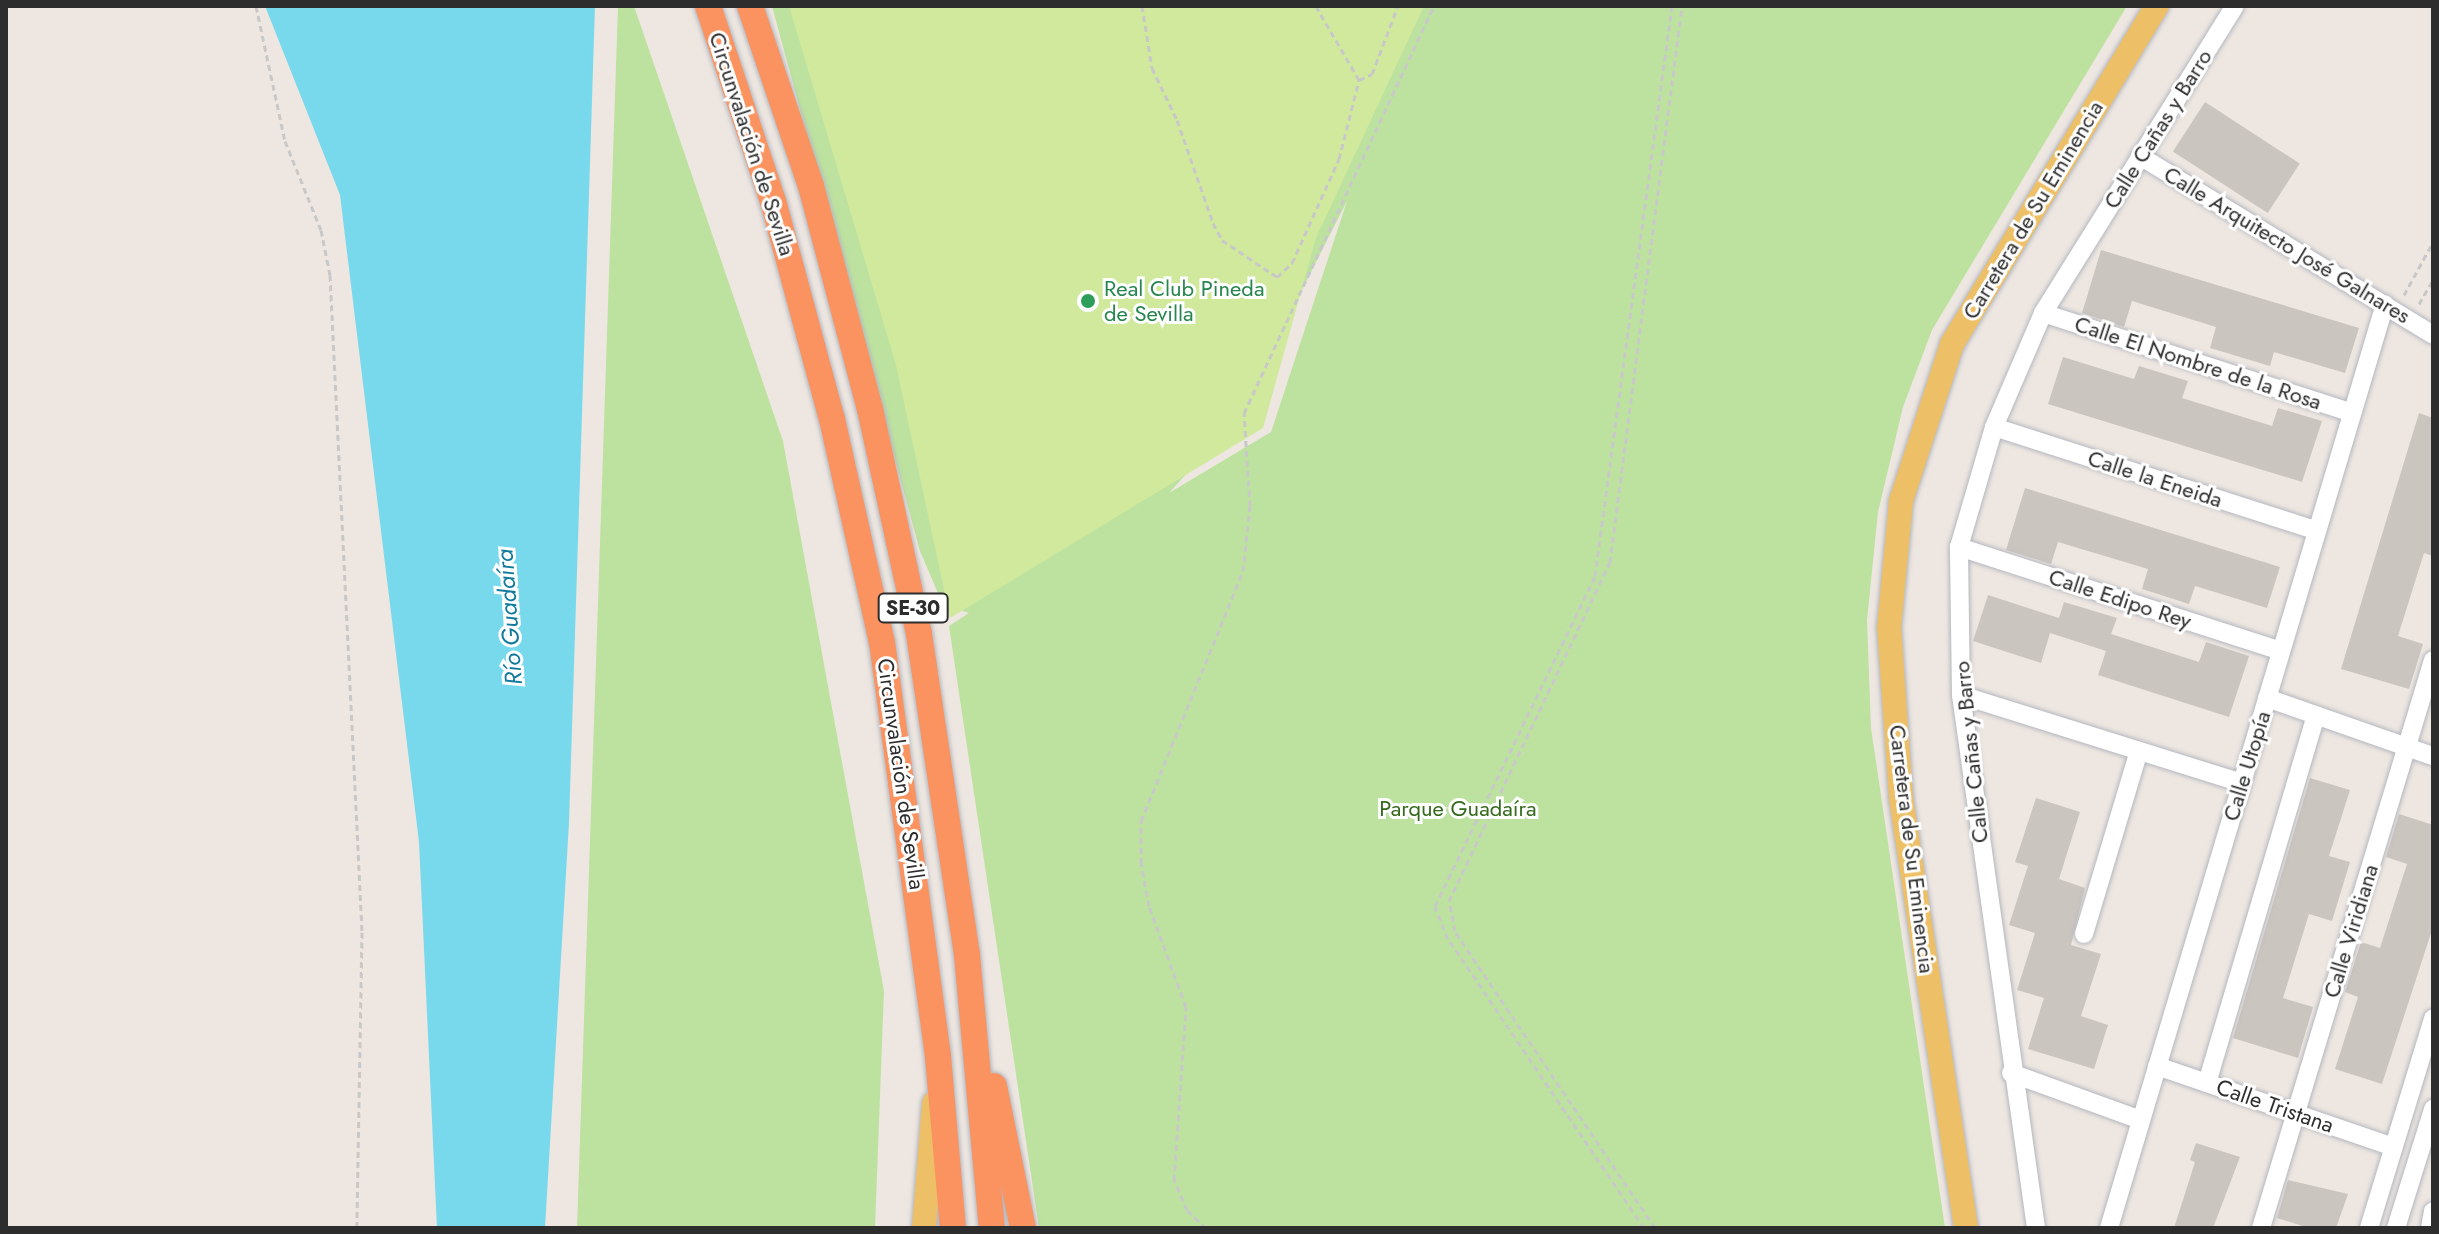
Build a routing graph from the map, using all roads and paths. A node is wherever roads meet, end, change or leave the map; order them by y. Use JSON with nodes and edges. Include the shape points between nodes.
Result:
{"nodes":[{"id":1,"x":256,"y":6,"type":"edge"},
{"id":2,"x":708,"y":6,"type":"edge"},
{"id":3,"x":750,"y":6,"type":"edge"},
{"id":4,"x":1142,"y":6,"type":"edge"},
{"id":5,"x":1316,"y":6,"type":"edge"},
{"id":6,"x":1398,"y":6,"type":"edge"},
{"id":7,"x":1434,"y":6,"type":"edge"},
{"id":8,"x":1672,"y":6,"type":"edge"},
{"id":9,"x":1682,"y":6,"type":"edge"},
{"id":10,"x":2157,"y":6,"type":"edge"},
{"id":11,"x":2235,"y":6,"type":"edge"},
{"id":12,"x":1359,"y":80,"type":"junction"},
{"id":13,"x":2140,"y":156,"type":"junction"},
{"id":14,"x":2433,"y":242,"type":"edge"},
{"id":15,"x":2433,"y":280,"type":"edge"},
{"id":16,"x":2397,"y":312,"type":"junction"},
{"id":17,"x":2043,"y":313,"type":"junction"},
{"id":18,"x":2433,"y":335,"type":"edge"},
{"id":19,"x":2352,"y":413,"type":"junction"},
{"id":20,"x":1994,"y":427,"type":"junction"},
{"id":21,"x":2317,"y":531,"type":"junction"},
{"id":22,"x":1959,"y":547,"type":"junction"},
{"id":23,"x":2281,"y":651,"type":"junction"},
{"id":24,"x":2433,"y":660,"type":"edge"},
{"id":25,"x":1961,"y":695,"type":"junction"},
{"id":26,"x":2267,"y":698,"type":"junction"},
{"id":27,"x":2316,"y":716,"type":"junction"},
{"id":28,"x":2406,"y":748,"type":"junction"},
{"id":29,"x":2139,"y":751,"type":"junction"},
{"id":30,"x":2433,"y":756,"type":"edge"},
{"id":31,"x":2242,"y":783,"type":"junction"},
{"id":32,"x":2084,"y":934,"type":"dead end"},
{"id":33,"x":967,"y":955,"type":"junction"},
{"id":34,"x":2433,"y":1019,"type":"edge"},
{"id":35,"x":938,"y":1057,"type":"junction"},
{"id":36,"x":2157,"y":1066,"type":"junction"},
{"id":37,"x":2011,"y":1073,"type":"junction"},
{"id":38,"x":2207,"y":1083,"type":"junction"},
{"id":39,"x":2433,"y":1109,"type":"edge"},
{"id":40,"x":2296,"y":1113,"type":"junction"},
{"id":41,"x":2141,"y":1120,"type":"junction"},
{"id":42,"x":2394,"y":1147,"type":"junction"},
{"id":43,"x":2433,"y":1211,"type":"edge"},
{"id":44,"x":357,"y":1228,"type":"edge"},
{"id":45,"x":924,"y":1228,"type":"edge"},
{"id":46,"x":953,"y":1228,"type":"edge"},
{"id":47,"x":992,"y":1228,"type":"edge"},
{"id":48,"x":1023,"y":1228,"type":"edge"},
{"id":49,"x":1206,"y":1228,"type":"edge"},
{"id":50,"x":1644,"y":1228,"type":"edge"},
{"id":51,"x":1655,"y":1228,"type":"edge"},
{"id":52,"x":1966,"y":1228,"type":"edge"},
{"id":53,"x":2036,"y":1228,"type":"edge"},
{"id":54,"x":2109,"y":1228,"type":"edge"},
{"id":55,"x":2261,"y":1228,"type":"edge"},
{"id":56,"x":2369,"y":1228,"type":"edge"},
{"id":57,"x":2396,"y":1228,"type":"edge"},
{"id":58,"x":2430,"y":1228,"type":"edge"}],
"edges":[{"from":1,"to":44,"type":"path","via":[[285,141],[321,230],[330,275],[362,932]]},
{"from":2,"to":35,"type":"highway","name":"Circunvalación de Sevilla","number":"SE-30","via":[[773,201],[832,419],[882,642]]},
{"from":3,"to":33,"type":"highway","name":"Circunvalación de Sevilla","number":"SE-30","via":[[811,186],[870,409],[919,634]]},
{"from":4,"to":12,"type":"path","via":[[1152,68],[1177,120],[1213,223],[1222,240],[1277,277],[1292,263],[1334,172]]},
{"from":5,"to":12,"type":"path"},
{"from":6,"to":12,"type":"path","via":[[1372,74]]},
{"from":7,"to":49,"type":"path","via":[[1244,413],[1250,506],[1243,571],[1141,821],[1149,906],[1186,1007],[1174,1180],[1187,1210]]},
{"from":8,"to":50,"type":"path","via":[[1595,576],[1435,906],[1448,939]]},
{"from":9,"to":51,"type":"path","via":[[1610,562],[1449,901],[1455,931]]},
{"from":10,"to":52,"type":"main road","name":"Carretera de Su Eminencia","via":[[1952,344],[1901,501],[1889,628],[1901,798]]},
{"from":11,"to":13,"type":"street","name":"Calle Cañas y Barro"},
{"from":13,"to":16,"type":"street","name":"Calle Arquitecto José Galnares"},
{"from":13,"to":17,"type":"street","name":"Calle Cañas y Barro"},
{"from":14,"to":16,"type":"path"},
{"from":15,"to":16,"type":"path"},
{"from":16,"to":18,"type":"street","name":"Calle Arquitecto José Galnares"},
{"from":16,"to":19,"type":"street","name":"Calle Utopía"},
{"from":17,"to":19,"type":"street","name":"Calle El Nombre de la Rosa"},
{"from":17,"to":20,"type":"street","name":"Calle Cañas y Barro"},
{"from":19,"to":21,"type":"street","name":"Calle Utopía"},
{"from":20,"to":21,"type":"street","name":"Calle la Eneida"},
{"from":20,"to":22,"type":"street","name":"Calle Cañas y Barro"},
{"from":21,"to":23,"type":"street","name":"Calle Utopía"},
{"from":22,"to":23,"type":"street","name":"Calle Edipo Rey"},
{"from":22,"to":25,"type":"street","name":"Calle Cañas y Barro"},
{"from":23,"to":26,"type":"street","name":"Calle Utopía"},
{"from":24,"to":28,"type":"street","name":"Calle Viridiana"},
{"from":25,"to":29,"type":"street"},
{"from":25,"to":37,"type":"street","name":"Calle Cañas y Barro"},
{"from":26,"to":27,"type":"street"},
{"from":26,"to":31,"type":"street","name":"Calle Utopía"},
{"from":27,"to":28,"type":"street"},
{"from":27,"to":38,"type":"street"},
{"from":28,"to":30,"type":"street"},
{"from":28,"to":40,"type":"street","name":"Calle Viridiana"},
{"from":29,"to":31,"type":"street"},
{"from":29,"to":32,"type":"street"},
{"from":31,"to":36,"type":"street","name":"Calle Utopía"},
{"from":33,"to":47,"type":"highway","name":"Circunvalación de Sevilla","number":"SE-30"},
{"from":33,"to":48,"type":"highway"},
{"from":34,"to":42,"type":"street"},
{"from":35,"to":45,"type":"main road"},
{"from":35,"to":46,"type":"highway","name":"Circunvalación de Sevilla","number":"SE-30"},
{"from":36,"to":38,"type":"street","name":"Calle Tristana"},
{"from":36,"to":41,"type":"street","name":"Calle Utopía"},
{"from":37,"to":41,"type":"street"},
{"from":37,"to":53,"type":"street","name":"Calle Cañas y Barro"},
{"from":38,"to":40,"type":"street","name":"Calle Tristana"},
{"from":39,"to":57,"type":"street"},
{"from":40,"to":42,"type":"street","name":"Calle Tristana"},
{"from":40,"to":55,"type":"street","name":"Calle Viridiana"},
{"from":41,"to":54,"type":"street","name":"Calle Utopía"},
{"from":42,"to":56,"type":"street"},
{"from":43,"to":58,"type":"street"}]}
